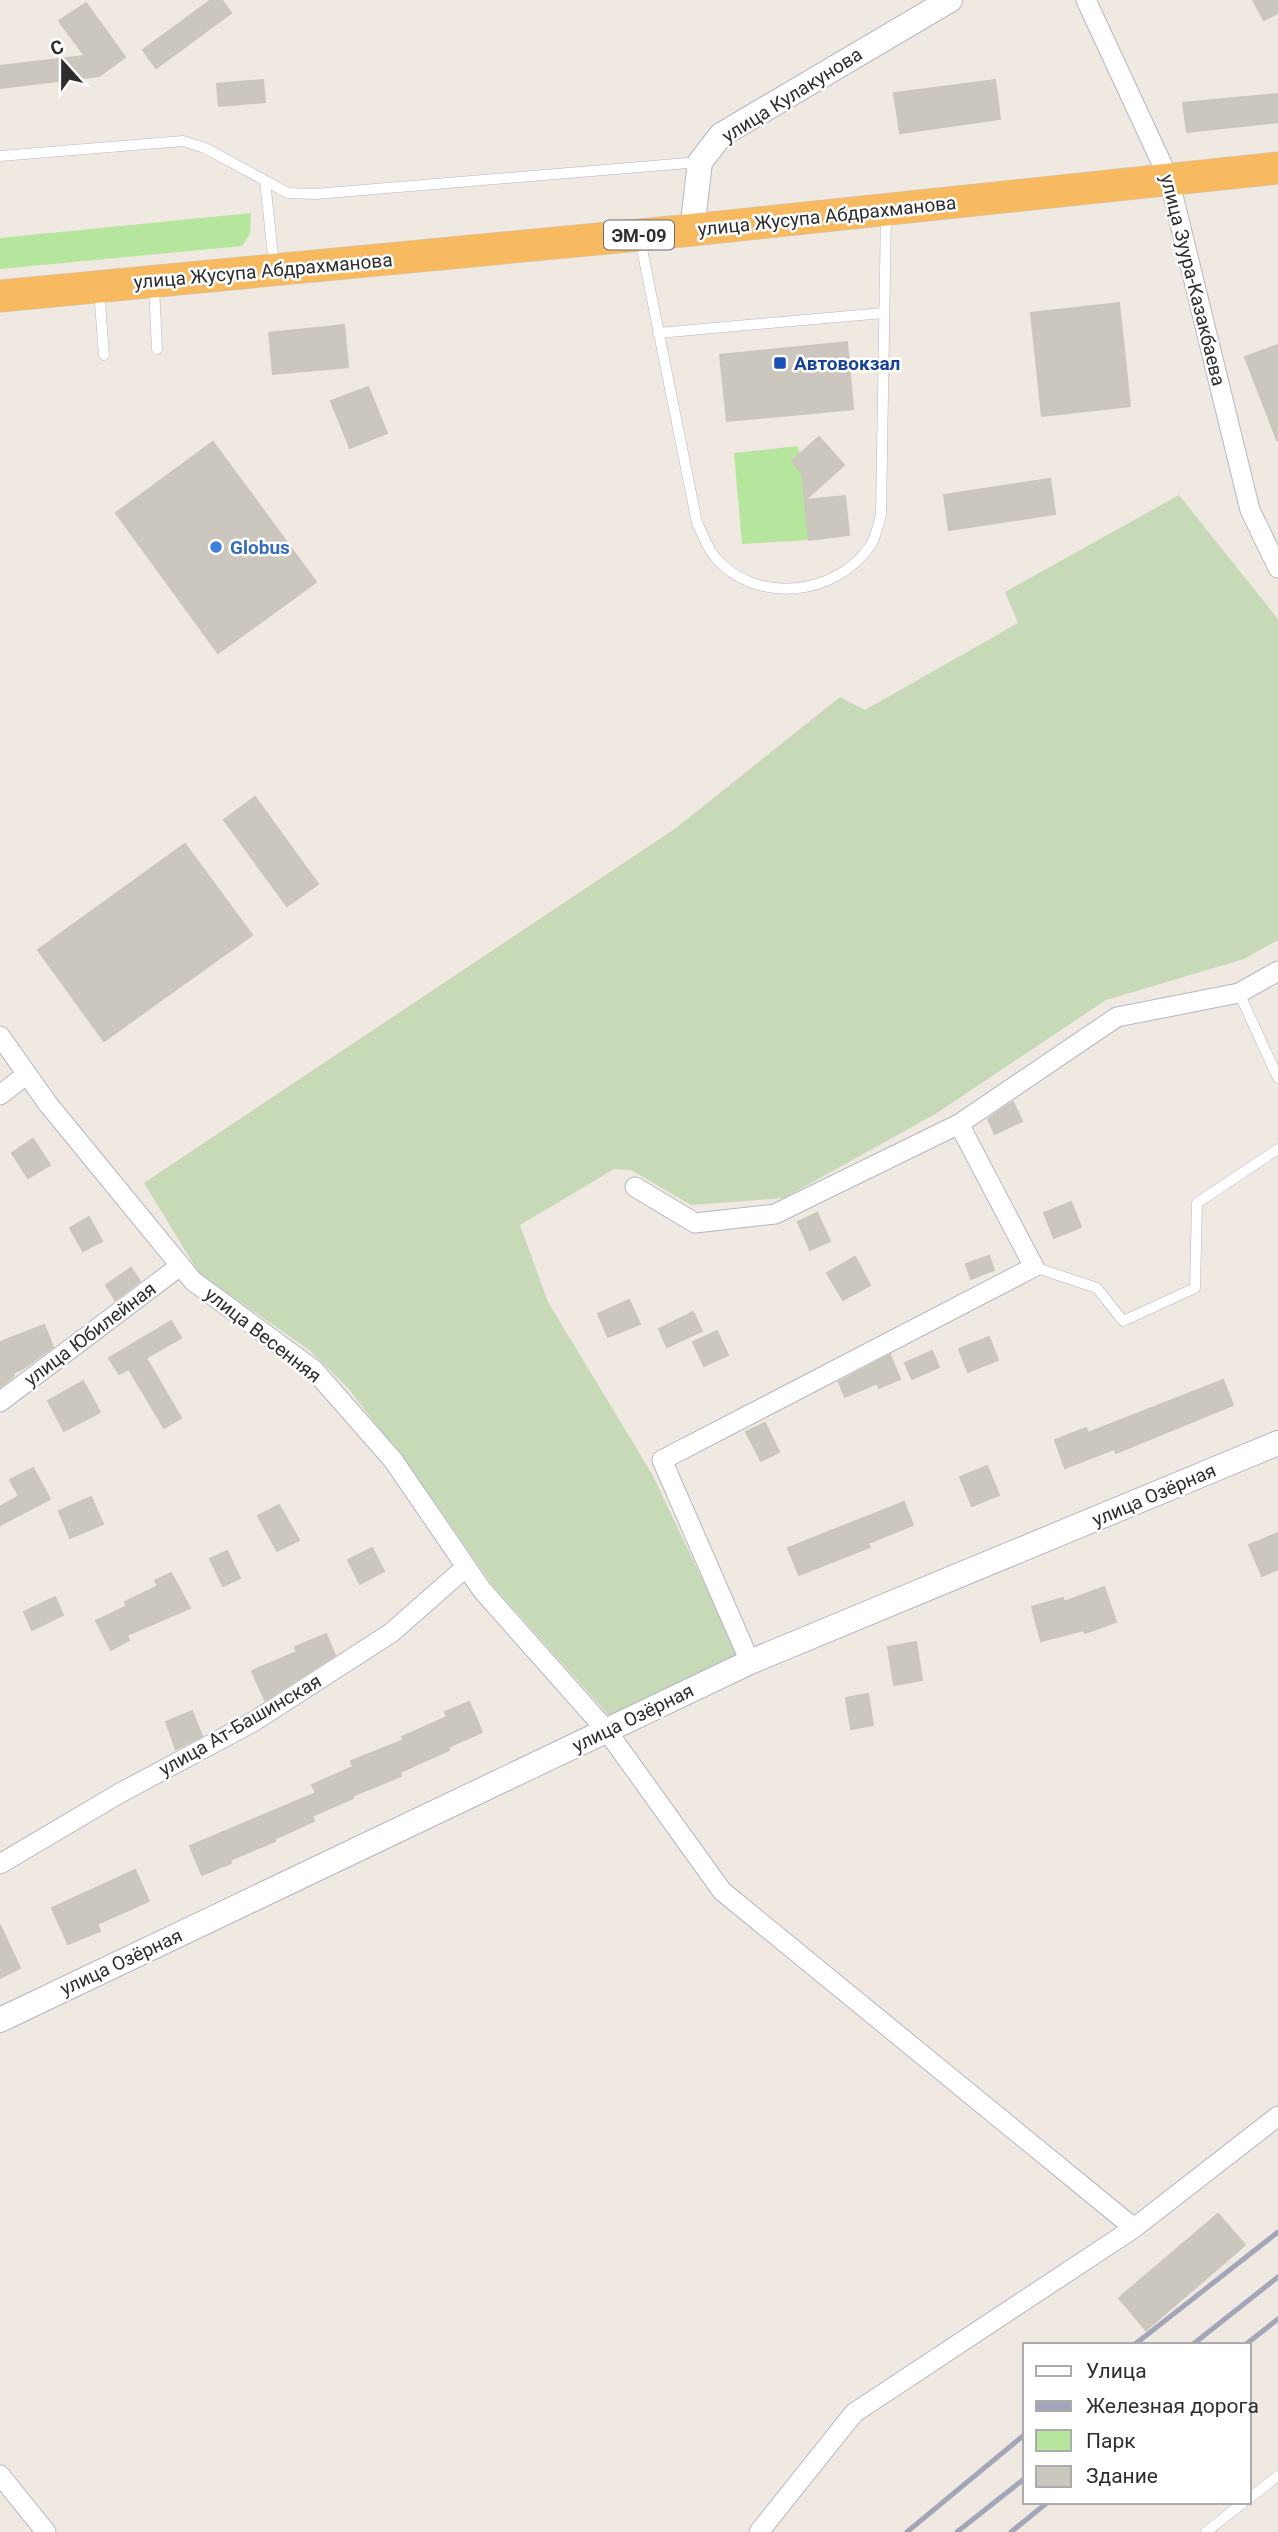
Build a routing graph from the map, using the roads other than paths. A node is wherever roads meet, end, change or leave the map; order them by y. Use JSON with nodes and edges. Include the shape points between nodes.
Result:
{"nodes":[{"id":1,"x":950,"y":0,"type":"edge"},
{"id":2,"x":1086,"y":0,"type":"edge"},
{"id":3,"x":0,"y":156,"type":"edge"},
{"id":4,"x":700,"y":162,"type":"junction"},
{"id":5,"x":1278,"y":168,"type":"edge"},
{"id":6,"x":1169,"y":179,"type":"junction"},
{"id":7,"x":265,"y":180,"type":"junction"},
{"id":8,"x":887,"y":211,"type":"junction"},
{"id":9,"x":692,"y":230,"type":"junction"},
{"id":10,"x":639,"y":235,"type":"junction"},
{"id":11,"x":275,"y":270,"type":"junction"},
{"id":12,"x":153,"y":281,"type":"junction"},
{"id":13,"x":99,"y":286,"type":"junction"},
{"id":14,"x":0,"y":296,"type":"edge"},
{"id":15,"x":884,"y":313,"type":"junction"},
{"id":16,"x":658,"y":333,"type":"junction"},
{"id":17,"x":157,"y":349,"type":"dead end"},
{"id":18,"x":104,"y":355,"type":"dead end"},
{"id":19,"x":1278,"y":568,"type":"edge"},
{"id":20,"x":1278,"y":971,"type":"edge"},
{"id":21,"x":1239,"y":993,"type":"junction"},
{"id":22,"x":0,"y":1036,"type":"edge"},
{"id":23,"x":27,"y":1074,"type":"junction"},
{"id":24,"x":1278,"y":1077,"type":"edge"},
{"id":25,"x":0,"y":1095,"type":"edge"},
{"id":26,"x":959,"y":1124,"type":"junction"},
{"id":27,"x":1278,"y":1149,"type":"edge"},
{"id":28,"x":635,"y":1187,"type":"dead end"},
{"id":29,"x":180,"y":1266,"type":"junction"},
{"id":30,"x":1034,"y":1267,"type":"junction"},
{"id":31,"x":0,"y":1402,"type":"edge"},
{"id":32,"x":1278,"y":1443,"type":"edge"},
{"id":33,"x":466,"y":1567,"type":"junction"},
{"id":34,"x":750,"y":1662,"type":"junction"},
{"id":35,"x":607,"y":1731,"type":"junction"},
{"id":36,"x":0,"y":1864,"type":"edge"},
{"id":37,"x":0,"y":2020,"type":"edge"},
{"id":38,"x":1278,"y":2116,"type":"edge"},
{"id":39,"x":1134,"y":2228,"type":"junction"},
{"id":40,"x":0,"y":2475,"type":"edge"},
{"id":41,"x":1278,"y":2476,"type":"edge"},
{"id":42,"x":1250,"y":2497,"type":"edge"},
{"id":43,"x":1241,"y":2504,"type":"edge"},
{"id":44,"x":46,"y":2532,"type":"edge"},
{"id":45,"x":759,"y":2532,"type":"edge"},
{"id":46,"x":1206,"y":2532,"type":"edge"}],
"edges":[{"from":1,"to":4,"type":"street","name":"улица Кулакунова","via":[[721,135]]},
{"from":2,"to":6,"type":"street","name":"улица Зуура-Казакбаева"},
{"from":3,"to":7,"type":"lane","via":[[183,141]]},
{"from":4,"to":7,"type":"lane","via":[[315,194],[288,193]]},
{"from":4,"to":9,"type":"street"},
{"from":5,"to":6,"type":"highway","name":"улица Жусупа Абдрахманова","number":"ЭМ-09"},
{"from":6,"to":8,"type":"highway","name":"улица Жусупа Абдрахманова","number":"ЭМ-09"},
{"from":6,"to":19,"type":"street","name":"улица Зуура-Казакбаева","via":[[1250,510]]},
{"from":7,"to":11,"type":"lane"},
{"from":8,"to":9,"type":"highway","name":"улица Жусупа Абдрахманова","number":"ЭМ-09"},
{"from":8,"to":15,"type":"lane"},
{"from":9,"to":10,"type":"highway","name":"улица Жусупа Абдрахманова","number":"ЭМ-09"},
{"from":10,"to":11,"type":"highway","name":"улица Жусупа Абдрахманова","number":"ЭМ-09"},
{"from":10,"to":16,"type":"lane"},
{"from":11,"to":12,"type":"highway","name":"улица Жусупа Абдрахманова","number":"ЭМ-09"},
{"from":12,"to":13,"type":"highway","name":"улица Жусупа Абдрахманова","number":"ЭМ-09"},
{"from":12,"to":17,"type":"lane"},
{"from":13,"to":14,"type":"highway","name":"улица Жусупа Абдрахманова","number":"ЭМ-09"},
{"from":13,"to":18,"type":"lane"},
{"from":15,"to":16,"type":"lane"},
{"from":15,"to":16,"type":"lane","via":[[881,515],[871,544],[851,567],[825,582],[796,589],[766,587],[738,576],[715,556],[697,523]]},
{"from":20,"to":21,"type":"street"},
{"from":21,"to":24,"type":"lane"},
{"from":21,"to":26,"type":"street","via":[[1117,1017]]},
{"from":22,"to":23,"type":"street","name":"улица Весенняя"},
{"from":23,"to":25,"type":"street"},
{"from":23,"to":29,"type":"street","name":"улица Весенняя"},
{"from":26,"to":28,"type":"street","via":[[775,1214],[695,1223]]},
{"from":26,"to":30,"type":"street"},
{"from":27,"to":30,"type":"lane","via":[[1197,1203],[1195,1288],[1123,1321],[1097,1289]]},
{"from":29,"to":31,"type":"street","name":"улица Юбилейная"},
{"from":29,"to":33,"type":"street","name":"улица Весенняя","via":[[193,1282],[314,1370],[393,1460]]},
{"from":30,"to":34,"type":"street","via":[[662,1460]]},
{"from":32,"to":34,"type":"street","name":"улица Озёрная"},
{"from":33,"to":35,"type":"street","name":"улица Весенняя"},
{"from":33,"to":36,"type":"street","name":"улица Ат-Башинская","via":[[391,1633],[253,1722]]},
{"from":34,"to":35,"type":"street","name":"улица Озёрная"},
{"from":35,"to":37,"type":"street","name":"улица Озёрная"},
{"from":35,"to":39,"type":"street","name":"улица Весенняя","via":[[722,1891]]},
{"from":38,"to":39,"type":"street"},
{"from":39,"to":45,"type":"street","via":[[854,2413]]},
{"from":40,"to":44,"type":"street"},
{"from":41,"to":42,"type":"lane"},
{"from":43,"to":46,"type":"lane"}]}
